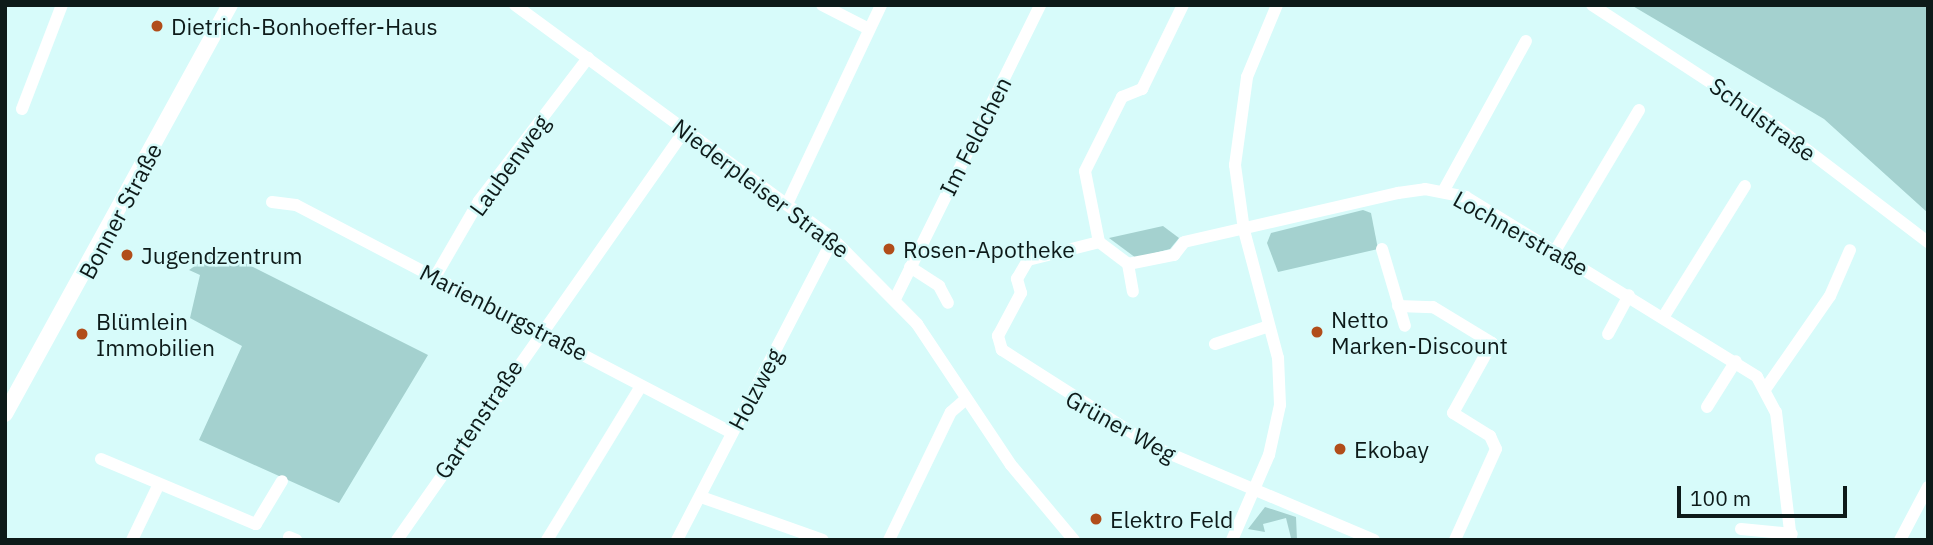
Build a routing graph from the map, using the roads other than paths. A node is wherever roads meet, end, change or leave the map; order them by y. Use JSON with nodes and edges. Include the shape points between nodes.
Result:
{"nodes":[{"id":1,"x":62,"y":5,"type":"edge"},
{"id":2,"x":230,"y":5,"type":"edge"},
{"id":3,"x":515,"y":5,"type":"edge"},
{"id":4,"x":822,"y":5,"type":"edge"},
{"id":5,"x":881,"y":5,"type":"edge"},
{"id":6,"x":1040,"y":5,"type":"edge"},
{"id":7,"x":1183,"y":5,"type":"edge"},
{"id":8,"x":1278,"y":5,"type":"edge"},
{"id":9,"x":1592,"y":5,"type":"edge"},
{"id":10,"x":869,"y":29,"type":"junction"},
{"id":11,"x":1526,"y":41,"type":"dead end"},
{"id":12,"x":588,"y":58,"type":"junction"},
{"id":13,"x":22,"y":109,"type":"dead end"},
{"id":14,"x":1639,"y":110,"type":"dead end"},
{"id":15,"x":685,"y":130,"type":"junction"},
{"id":16,"x":1745,"y":186,"type":"dead end"},
{"id":17,"x":1444,"y":190,"type":"junction"},
{"id":18,"x":272,"y":202,"type":"dead end"},
{"id":19,"x":788,"y":202,"type":"junction"},
{"id":20,"x":1244,"y":230,"type":"junction"},
{"id":21,"x":833,"y":239,"type":"junction"},
{"id":22,"x":1099,"y":242,"type":"junction"},
{"id":23,"x":1928,"y":242,"type":"edge"},
{"id":24,"x":1382,"y":249,"type":"dead end"},
{"id":25,"x":1850,"y":250,"type":"dead end"},
{"id":26,"x":1555,"y":251,"type":"junction"},
{"id":27,"x":1128,"y":264,"type":"junction"},
{"id":28,"x":910,"y":267,"type":"junction"},
{"id":29,"x":435,"y":277,"type":"junction"},
{"id":30,"x":1133,"y":292,"type":"dead end"},
{"id":31,"x":1629,"y":295,"type":"junction"},
{"id":32,"x":895,"y":299,"type":"junction"},
{"id":33,"x":948,"y":303,"type":"dead end"},
{"id":34,"x":1398,"y":306,"type":"junction"},
{"id":35,"x":1664,"y":316,"type":"junction"},
{"id":36,"x":1405,"y":326,"type":"dead end"},
{"id":37,"x":1269,"y":327,"type":"junction"},
{"id":38,"x":539,"y":330,"type":"junction"},
{"id":39,"x":1608,"y":334,"type":"dead end"},
{"id":40,"x":1215,"y":344,"type":"dead end"},
{"id":41,"x":1736,"y":361,"type":"junction"},
{"id":42,"x":641,"y":386,"type":"junction"},
{"id":43,"x":1766,"y":388,"type":"junction"},
{"id":44,"x":966,"y":399,"type":"junction"},
{"id":45,"x":1707,"y":407,"type":"dead end"},
{"id":46,"x":5,"y":414,"type":"edge"},
{"id":47,"x":732,"y":433,"type":"junction"},
{"id":48,"x":102,"y":459,"type":"dead end"},
{"id":49,"x":282,"y":481,"type":"dead end"},
{"id":50,"x":159,"y":484,"type":"junction"},
{"id":51,"x":1928,"y":487,"type":"edge"},
{"id":52,"x":1255,"y":491,"type":"junction"},
{"id":53,"x":701,"y":496,"type":"junction"},
{"id":54,"x":1741,"y":529,"type":"dead end"},
{"id":55,"x":1791,"y":537,"type":"edge"},
{"id":56,"x":132,"y":540,"type":"edge"},
{"id":57,"x":397,"y":540,"type":"edge"},
{"id":58,"x":547,"y":540,"type":"edge"},
{"id":59,"x":677,"y":540,"type":"edge"},
{"id":60,"x":823,"y":540,"type":"edge"},
{"id":61,"x":890,"y":540,"type":"edge"},
{"id":62,"x":1074,"y":540,"type":"edge"},
{"id":63,"x":1232,"y":540,"type":"edge"},
{"id":64,"x":1374,"y":540,"type":"edge"},
{"id":65,"x":1455,"y":540,"type":"edge"},
{"id":66,"x":1900,"y":540,"type":"edge"}],
"edges":[{"from":1,"to":13,"type":"street"},
{"from":2,"to":46,"type":"main road","name":"Bonner Straße"},
{"from":3,"to":12,"type":"street","name":"Niederpleiser Straße"},
{"from":4,"to":10,"type":"street"},
{"from":5,"to":10,"type":"street"},
{"from":6,"to":28,"type":"street","name":"Im Feldchen"},
{"from":7,"to":22,"type":"street","via":[[1142,89],[1122,97],[1085,171]]},
{"from":8,"to":20,"type":"street","via":[[1240,105],[1235,165]]},
{"from":9,"to":23,"type":"street","name":"Schulstraße","via":[[1765,118]]},
{"from":10,"to":19,"type":"street"},
{"from":11,"to":17,"type":"street"},
{"from":12,"to":15,"type":"street","name":"Niederpleiser Straße"},
{"from":12,"to":29,"type":"street","name":"Laubenweg","via":[[479,201]]},
{"from":14,"to":26,"type":"street"},
{"from":15,"to":19,"type":"street","name":"Niederpleiser Straße"},
{"from":15,"to":38,"type":"street","name":"Gartenstraße"},
{"from":16,"to":35,"type":"street"},
{"from":17,"to":20,"type":"street","name":"Lochnerstraße","via":[[1398,193]]},
{"from":17,"to":26,"type":"street","name":"Lochnerstraße"},
{"from":18,"to":29,"type":"street","name":"Marienburgstraße","via":[[296,205]]},
{"from":19,"to":21,"type":"street","name":"Niederpleiser Straße"},
{"from":20,"to":27,"type":"street","name":"Lochnerstraße","via":[[1184,242],[1174,255]]},
{"from":20,"to":37,"type":"street"},
{"from":21,"to":32,"type":"street","name":"Niederpleiser Straße"},
{"from":21,"to":47,"type":"street","name":"Holzweg"},
{"from":22,"to":27,"type":"street"},
{"from":22,"to":52,"type":"street","name":"Grüner Weg","via":[[1028,260],[998,343],[1077,403],[1156,448]]},
{"from":24,"to":34,"type":"street"},
{"from":25,"to":43,"type":"street","via":[[1811,327]]},
{"from":26,"to":31,"type":"street","name":"Lochnerstraße"},
{"from":27,"to":30,"type":"street"},
{"from":28,"to":32,"type":"street","name":"Im Feldchen"},
{"from":28,"to":33,"type":"street","via":[[939,286]]},
{"from":29,"to":38,"type":"street","name":"Marienburgstraße"},
{"from":31,"to":35,"type":"street","name":"Lochnerstraße"},
{"from":31,"to":39,"type":"street"},
{"from":32,"to":44,"type":"street","name":"Niederpleiser Straße"},
{"from":34,"to":36,"type":"street"},
{"from":34,"to":65,"type":"street","via":[[1433,307],[1492,343],[1453,413],[1490,436],[1496,449]]},
{"from":35,"to":41,"type":"street","name":"Lochnerstraße"},
{"from":37,"to":40,"type":"street"},
{"from":37,"to":52,"type":"street","via":[[1280,405]]},
{"from":38,"to":42,"type":"street","name":"Marienburgstraße"},
{"from":38,"to":57,"type":"street","name":"Gartenstraße"},
{"from":41,"to":43,"type":"street","name":"Lochnerstraße"},
{"from":41,"to":45,"type":"street"},
{"from":42,"to":47,"type":"street","name":"Marienburgstraße"},
{"from":42,"to":58,"type":"street"},
{"from":43,"to":55,"type":"street","via":[[1782,440]]},
{"from":44,"to":61,"type":"street","via":[[951,412]]},
{"from":44,"to":62,"type":"street","name":"Niederpleiser Straße"},
{"from":47,"to":53,"type":"street","name":"Holzweg"},
{"from":48,"to":50,"type":"street"},
{"from":49,"to":50,"type":"street","via":[[256,524]]},
{"from":50,"to":56,"type":"street"},
{"from":51,"to":66,"type":"street"},
{"from":52,"to":63,"type":"street"},
{"from":52,"to":64,"type":"street","name":"Grüner Weg"},
{"from":53,"to":59,"type":"street","name":"Holzweg"},
{"from":53,"to":60,"type":"street"},
{"from":54,"to":55,"type":"street"}]}
